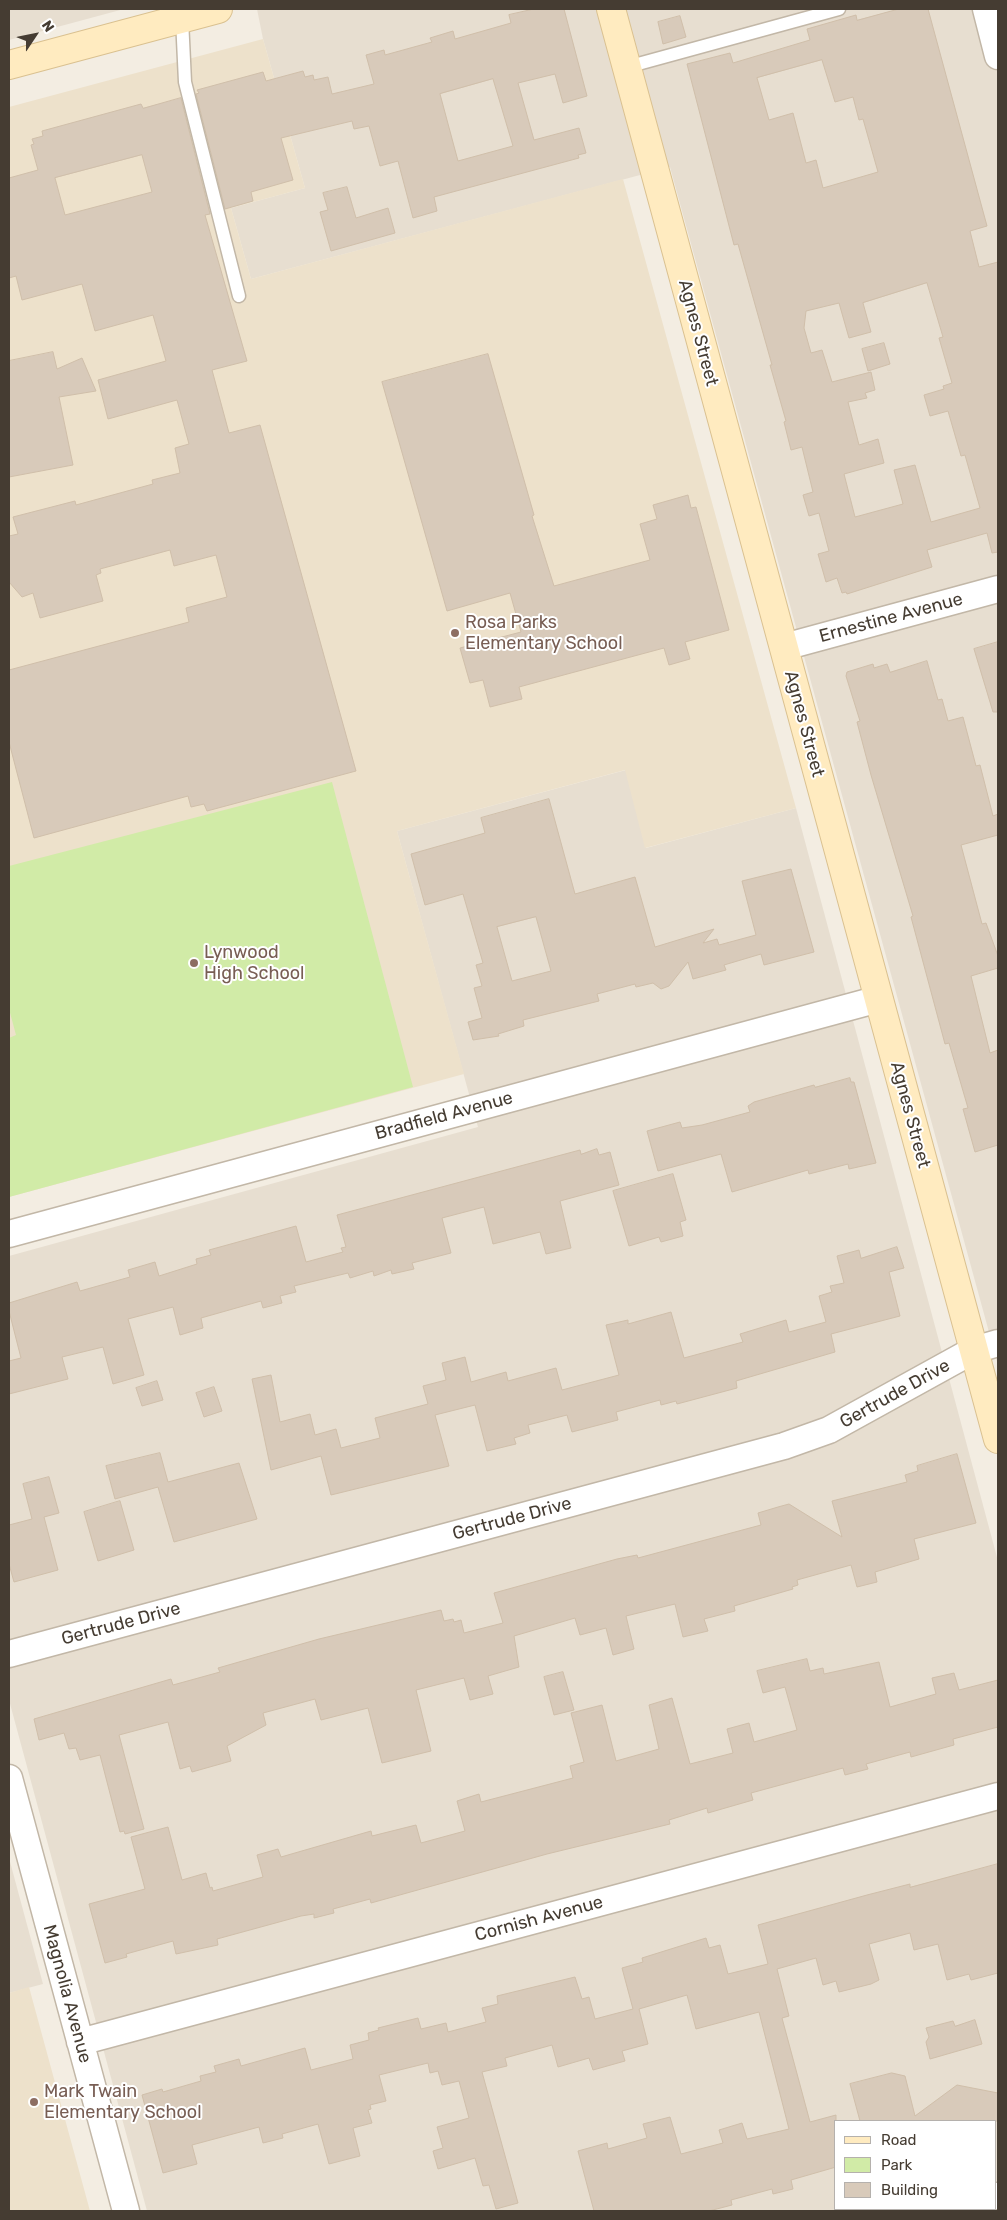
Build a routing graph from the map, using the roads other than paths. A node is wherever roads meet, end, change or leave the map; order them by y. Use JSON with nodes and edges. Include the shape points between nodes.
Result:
{"nodes":[{"id":1,"x":218,"y":9,"type":"edge"},
{"id":2,"x":611,"y":9,"type":"edge"},
{"id":3,"x":839,"y":9,"type":"edge"},
{"id":4,"x":986,"y":9,"type":"edge"},
{"id":5,"x":180,"y":14,"type":"edge"},
{"id":6,"x":998,"y":56,"type":"edge"},
{"id":7,"x":9,"y":65,"type":"edge"},
{"id":8,"x":627,"y":67,"type":"junction"},
{"id":9,"x":239,"y":296,"type":"dead end"},
{"id":10,"x":998,"y":589,"type":"edge"},
{"id":11,"x":784,"y":647,"type":"junction"},
{"id":12,"x":879,"y":999,"type":"junction"},
{"id":13,"x":9,"y":1234,"type":"edge"},
{"id":14,"x":986,"y":1346,"type":"edge"},
{"id":15,"x":998,"y":1439,"type":"edge"},
{"id":16,"x":9,"y":1654,"type":"edge"},
{"id":17,"x":9,"y":1778,"type":"edge"},
{"id":18,"x":998,"y":1796,"type":"edge"},
{"id":19,"x":80,"y":2042,"type":"junction"},
{"id":20,"x":126,"y":2211,"type":"edge"}],
"edges":[{"from":1,"to":5,"type":"street"},
{"from":2,"to":8,"type":"street","name":"Agnes Street"},
{"from":3,"to":8,"type":"lane"},
{"from":4,"to":6,"type":"street"},
{"from":5,"to":7,"type":"street"},
{"from":5,"to":9,"type":"lane","via":[[185,82]]},
{"from":8,"to":11,"type":"street","name":"Agnes Street"},
{"from":10,"to":11,"type":"street","name":"Ernestine Avenue"},
{"from":11,"to":12,"type":"street","name":"Agnes Street"},
{"from":12,"to":13,"type":"street","name":"Bradfield Avenue"},
{"from":12,"to":14,"type":"street","name":"Agnes Street"},
{"from":14,"to":15,"type":"street","name":"Agnes Street"},
{"from":14,"to":16,"type":"street","name":"Gertrude Drive","via":[[829,1430],[784,1446]]},
{"from":17,"to":19,"type":"street","name":"Magnolia Avenue"},
{"from":18,"to":19,"type":"street","name":"Cornish Avenue"},
{"from":19,"to":20,"type":"street","name":"Magnolia Avenue"}]}
